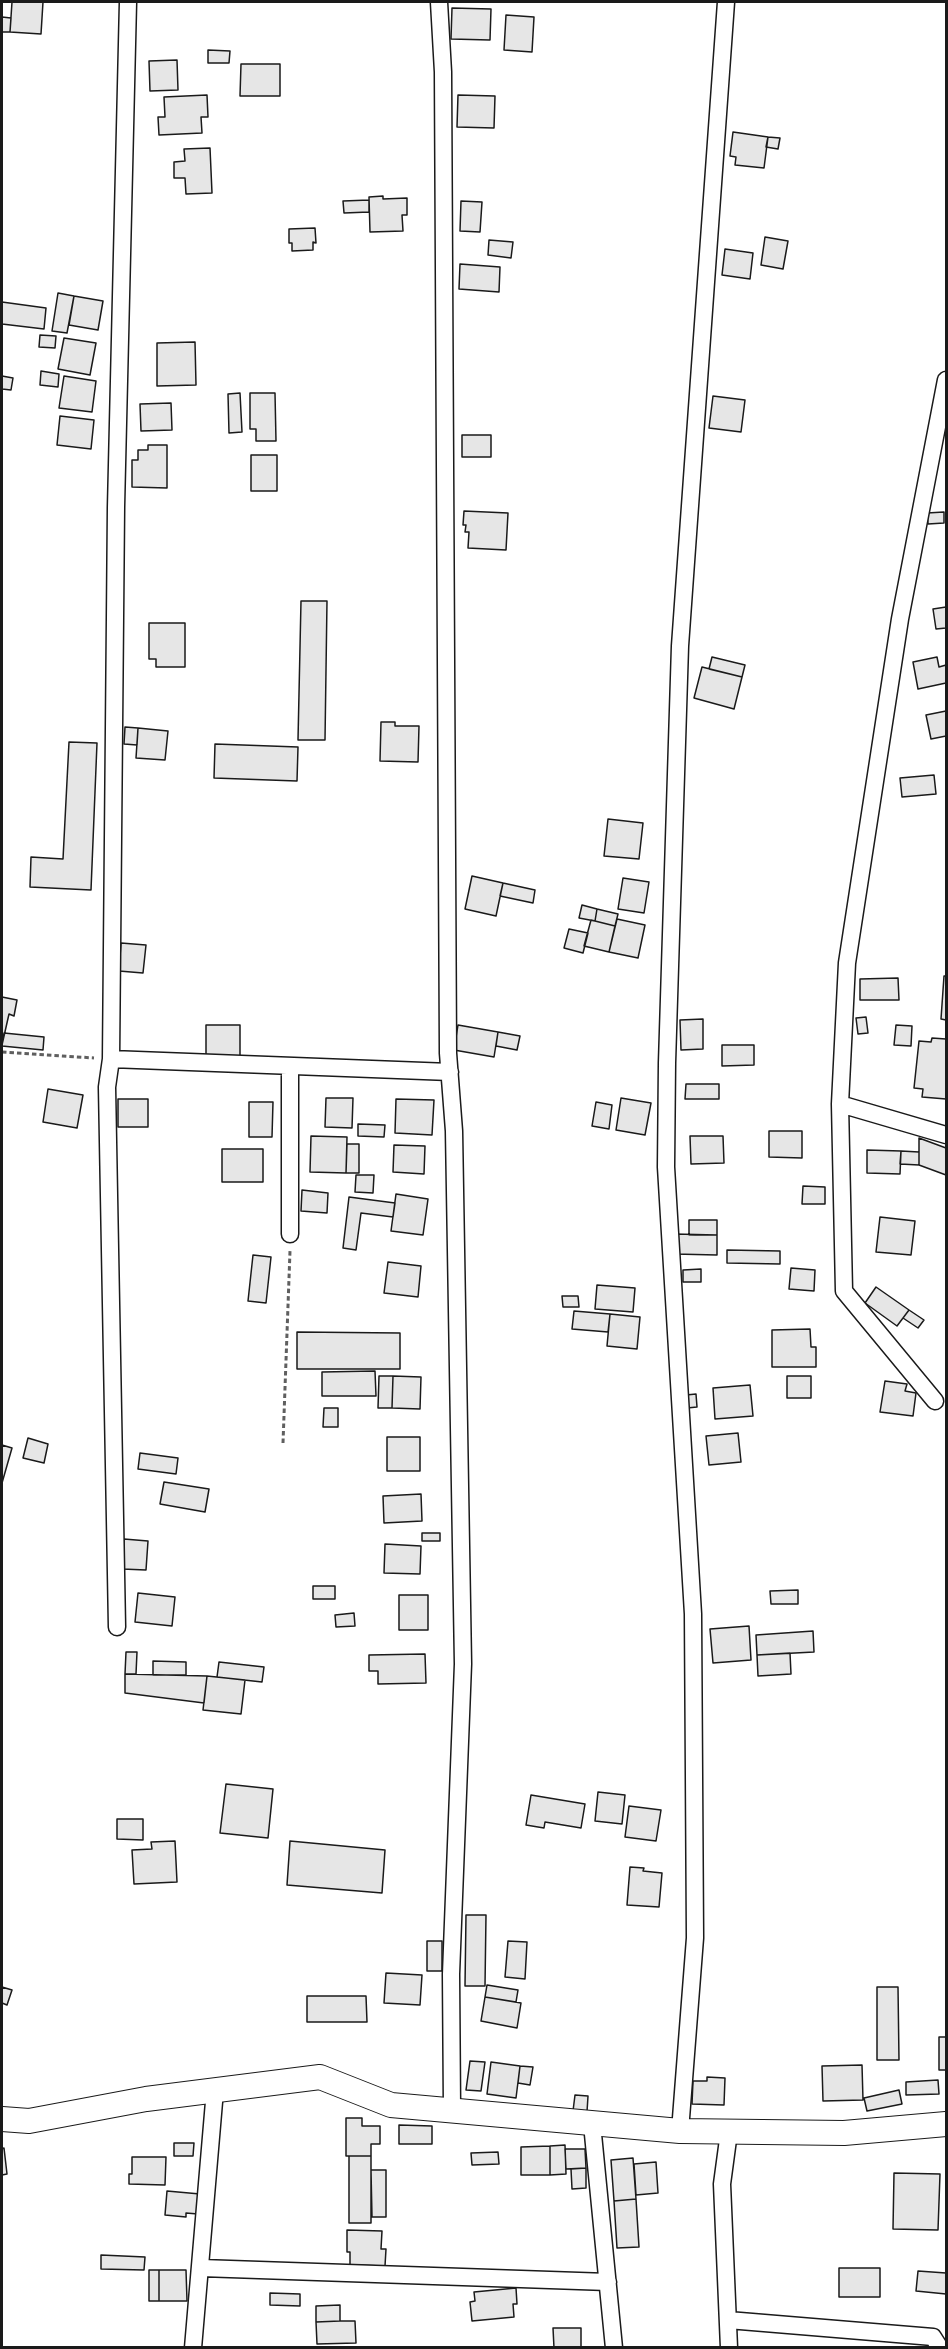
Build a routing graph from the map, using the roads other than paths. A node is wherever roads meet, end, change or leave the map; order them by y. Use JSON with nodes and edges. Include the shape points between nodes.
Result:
{"nodes":[{"id":1,"x":128,"y":2,"type":"edge"},
{"id":2,"x":439,"y":2,"type":"edge"},
{"id":3,"x":726,"y":2,"type":"edge"},
{"id":4,"x":946,"y":380,"type":"edge"},
{"id":5,"x":111,"y":1059,"type":"junction"},
{"id":6,"x":290,"y":1066,"type":"junction"},
{"id":7,"x":450,"y":1072,"type":"junction"},
{"id":8,"x":840,"y":1104,"type":"junction"},
{"id":9,"x":946,"y":1135,"type":"edge"},
{"id":10,"x":290,"y":1234,"type":"road end"},
{"id":11,"x":935,"y":1401,"type":"dead end"},
{"id":12,"x":117,"y":1627,"type":"dead end"},
{"id":13,"x":215,"y":2090,"type":"junction"},
{"id":14,"x":452,"y":2109,"type":"junction"},
{"id":15,"x":2,"y":2119,"type":"edge"},
{"id":16,"x":592,"y":2124,"type":"junction"},
{"id":17,"x":946,"y":2124,"type":"edge"},
{"id":18,"x":680,"y":2131,"type":"junction"},
{"id":19,"x":729,"y":2132,"type":"junction"},
{"id":20,"x":201,"y":2268,"type":"junction"},
{"id":21,"x":608,"y":2282,"type":"junction"},
{"id":22,"x":728,"y":2320,"type":"junction"},
{"id":23,"x":193,"y":2348,"type":"edge"},
{"id":24,"x":614,"y":2348,"type":"edge"},
{"id":25,"x":729,"y":2348,"type":"edge"},
{"id":26,"x":940,"y":2348,"type":"edge"}],
"edges":[{"from":1,"to":5,"type":"street","via":[[116,507]]},
{"from":2,"to":7,"type":"street","via":[[443,72]]},
{"from":3,"to":18,"type":"street","via":[[680,646],[667,1063],[666,1167],[693,1626],[695,1938]]},
{"from":4,"to":8,"type":"street","via":[[900,619],[847,963]]},
{"from":5,"to":6,"type":"street"},
{"from":5,"to":12,"type":"street","via":[[108,1087]]},
{"from":6,"to":7,"type":"street"},
{"from":6,"to":10,"type":"street"},
{"from":7,"to":14,"type":"street","via":[[463,1664],[451,1974]]},
{"from":8,"to":9,"type":"street"},
{"from":8,"to":11,"type":"street","via":[[844,1291]]},
{"from":13,"to":14,"type":"street","via":[[320,2077],[392,2105]]},
{"from":13,"to":15,"type":"street","via":[[146,2098],[28,2121]]},
{"from":13,"to":20,"type":"street"},
{"from":14,"to":16,"type":"street"},
{"from":16,"to":18,"type":"street"},
{"from":16,"to":21,"type":"street"},
{"from":17,"to":19,"type":"street","via":[[844,2133]]},
{"from":18,"to":19,"type":"street"},
{"from":19,"to":22,"type":"street","via":[[722,2184]]},
{"from":20,"to":21,"type":"street"},
{"from":20,"to":23,"type":"street"},
{"from":21,"to":24,"type":"street"},
{"from":22,"to":25,"type":"street"},
{"from":22,"to":26,"type":"street","via":[[933,2337]]}]}
